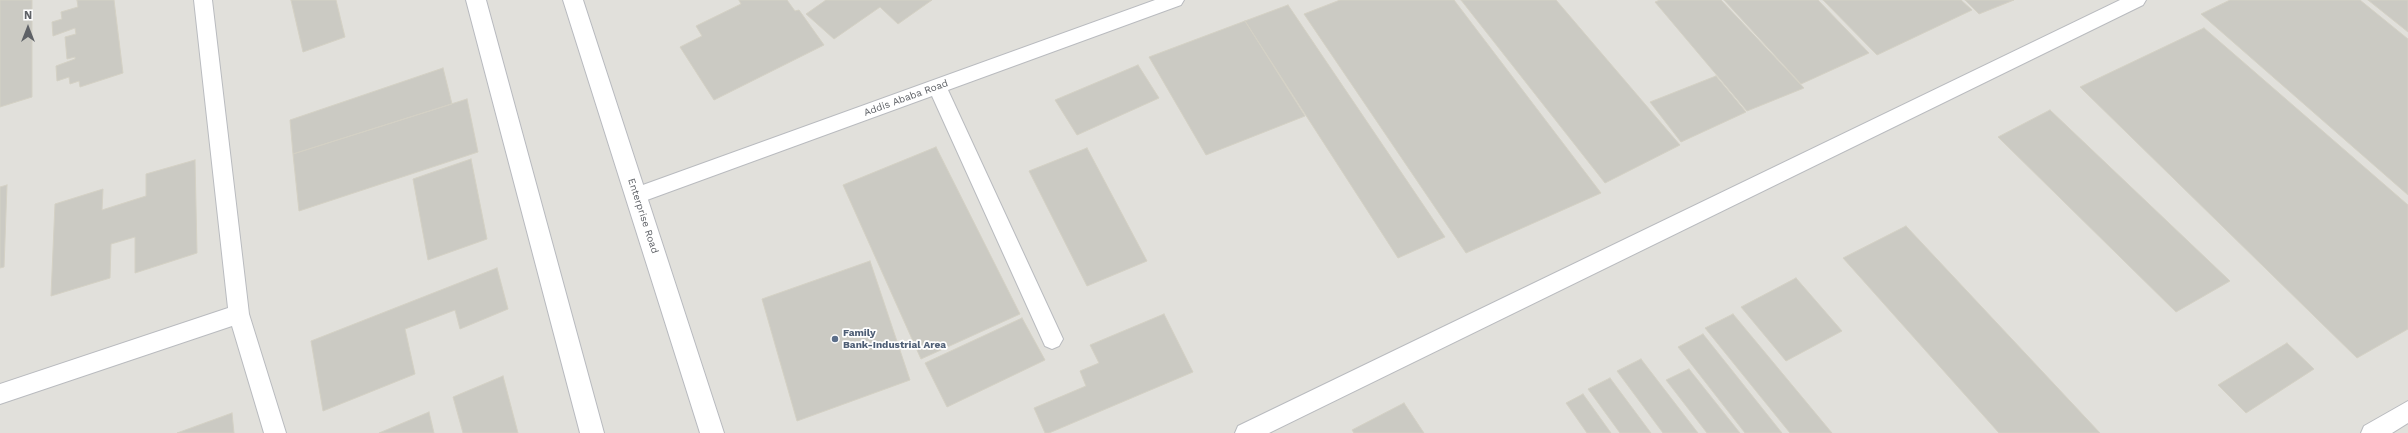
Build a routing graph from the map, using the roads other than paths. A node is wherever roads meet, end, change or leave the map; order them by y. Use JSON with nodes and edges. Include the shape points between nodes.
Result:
{"nodes":[{"id":1,"x":203,"y":0,"type":"edge"},
{"id":2,"x":476,"y":0,"type":"edge"},
{"id":3,"x":573,"y":0,"type":"edge"},
{"id":4,"x":1175,"y":0,"type":"edge"},
{"id":5,"x":2137,"y":0,"type":"edge"},
{"id":6,"x":937,"y":87,"type":"junction"},
{"id":7,"x":636,"y":196,"type":"junction"},
{"id":8,"x":239,"y":314,"type":"junction"},
{"id":9,"x":1052,"y":339,"type":"dead end"},
{"id":10,"x":0,"y":394,"type":"edge"},
{"id":11,"x":2408,"y":411,"type":"edge"},
{"id":12,"x":275,"y":433,"type":"edge"},
{"id":13,"x":592,"y":433,"type":"edge"},
{"id":14,"x":712,"y":433,"type":"edge"},
{"id":15,"x":1246,"y":433,"type":"edge"},
{"id":16,"x":2372,"y":433,"type":"edge"}],
"edges":[{"from":1,"to":8,"type":"lane"},
{"from":2,"to":13,"type":"main road"},
{"from":3,"to":7,"type":"main road","name":"Enterprise Road"},
{"from":4,"to":6,"type":"lane","name":"Addis Ababa Road"},
{"from":5,"to":15,"type":"lane"},
{"from":6,"to":7,"type":"lane","name":"Addis Ababa Road"},
{"from":6,"to":9,"type":"lane"},
{"from":7,"to":14,"type":"main road","name":"Enterprise Road"},
{"from":8,"to":10,"type":"lane"},
{"from":8,"to":12,"type":"lane"},
{"from":11,"to":16,"type":"lane"}]}
